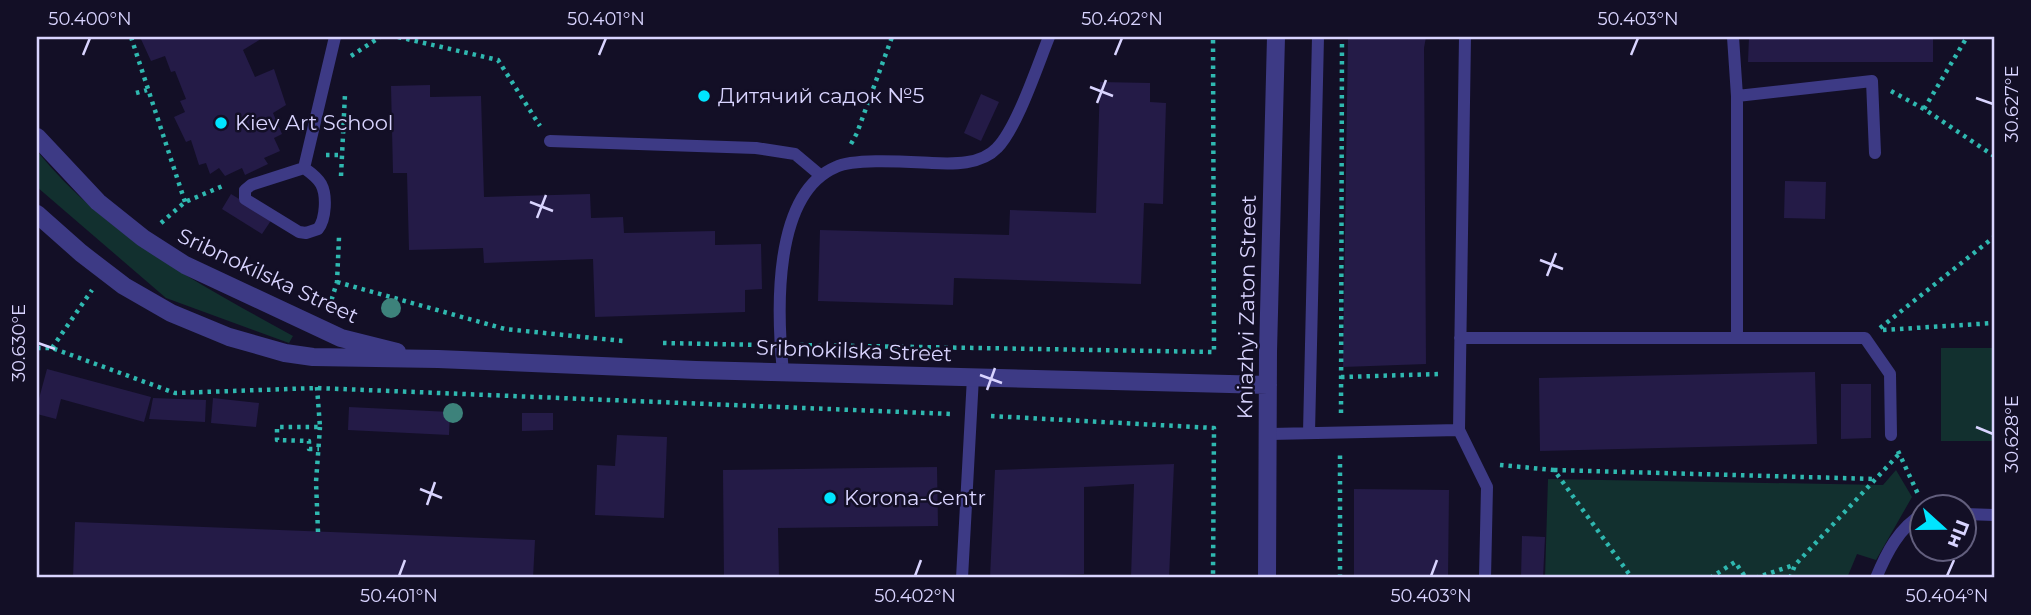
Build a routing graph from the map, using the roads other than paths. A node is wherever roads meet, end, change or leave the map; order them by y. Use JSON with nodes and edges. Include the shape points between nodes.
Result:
{"nodes":[{"id":1,"x":335,"y":37,"type":"edge"},
{"id":2,"x":1049,"y":37,"type":"edge"},
{"id":3,"x":1276,"y":37,"type":"edge"},
{"id":4,"x":1318,"y":37,"type":"edge"},
{"id":5,"x":1465,"y":37,"type":"edge"},
{"id":6,"x":1733,"y":37,"type":"edge"},
{"id":7,"x":1737,"y":96,"type":"junction"},
{"id":8,"x":37,"y":137,"type":"edge"},
{"id":9,"x":550,"y":141,"type":"road end"},
{"id":10,"x":1875,"y":153,"type":"dead end"},
{"id":11,"x":304,"y":168,"type":"junction"},
{"id":12,"x":820,"y":175,"type":"junction"},
{"id":13,"x":37,"y":214,"type":"edge"},
{"id":14,"x":1737,"y":337,"type":"junction"},
{"id":15,"x":1460,"y":338,"type":"junction"},
{"id":16,"x":438,"y":359,"type":"junction"},
{"id":17,"x":783,"y":372,"type":"junction"},
{"id":18,"x":973,"y":377,"type":"junction"},
{"id":19,"x":1268,"y":385,"type":"junction"},
{"id":20,"x":1459,"y":430,"type":"junction"},
{"id":21,"x":1309,"y":433,"type":"junction"},
{"id":22,"x":1268,"y":434,"type":"junction"},
{"id":23,"x":1891,"y":435,"type":"road end"},
{"id":24,"x":1909,"y":522,"type":"edge"},
{"id":25,"x":962,"y":578,"type":"edge"},
{"id":26,"x":1267,"y":578,"type":"edge"},
{"id":27,"x":1485,"y":578,"type":"edge"},
{"id":28,"x":1876,"y":578,"type":"edge"}],
"edges":[{"from":1,"to":11,"type":"lane"},
{"from":2,"to":12,"type":"lane","via":[[1012,127],[997,149],[977,160],[954,164],[839,165]]},
{"from":3,"to":19,"type":"street","name":"Kniazhyi Zaton Street"},
{"from":4,"to":21,"type":"lane"},
{"from":5,"to":15,"type":"lane"},
{"from":6,"to":7,"type":"lane"},
{"from":7,"to":10,"type":"lane","via":[[1872,81]]},
{"from":7,"to":14,"type":"lane"},
{"from":8,"to":16,"type":"street","name":"Sribnokilska Street","via":[[98,202],[185,265],[362,345]]},
{"from":9,"to":12,"type":"lane","via":[[756,148],[795,154]]},
{"from":11,"to":11,"type":"lane","via":[[247,187],[245,200],[299,232],[318,229],[323,218],[323,187]]},
{"from":12,"to":17,"type":"lane","via":[[793,215],[783,256]]},
{"from":13,"to":16,"type":"street","name":"Sribnokilska Street","via":[[124,286],[229,337],[313,357]]},
{"from":14,"to":15,"type":"lane"},
{"from":14,"to":23,"type":"lane","via":[[1865,338],[1890,374]]},
{"from":15,"to":20,"type":"lane"},
{"from":16,"to":17,"type":"street","name":"Sribnokilska Street"},
{"from":17,"to":18,"type":"street","name":"Sribnokilska Street"},
{"from":18,"to":19,"type":"street","name":"Sribnokilska Street"},
{"from":18,"to":25,"type":"lane"},
{"from":19,"to":22,"type":"street","name":"Kniazhyi Zaton Street"},
{"from":20,"to":21,"type":"lane"},
{"from":20,"to":27,"type":"lane","via":[[1487,487]]},
{"from":21,"to":22,"type":"lane"},
{"from":22,"to":26,"type":"street","name":"Kniazhyi Zaton Street"},
{"from":24,"to":28,"type":"lane"}]}
